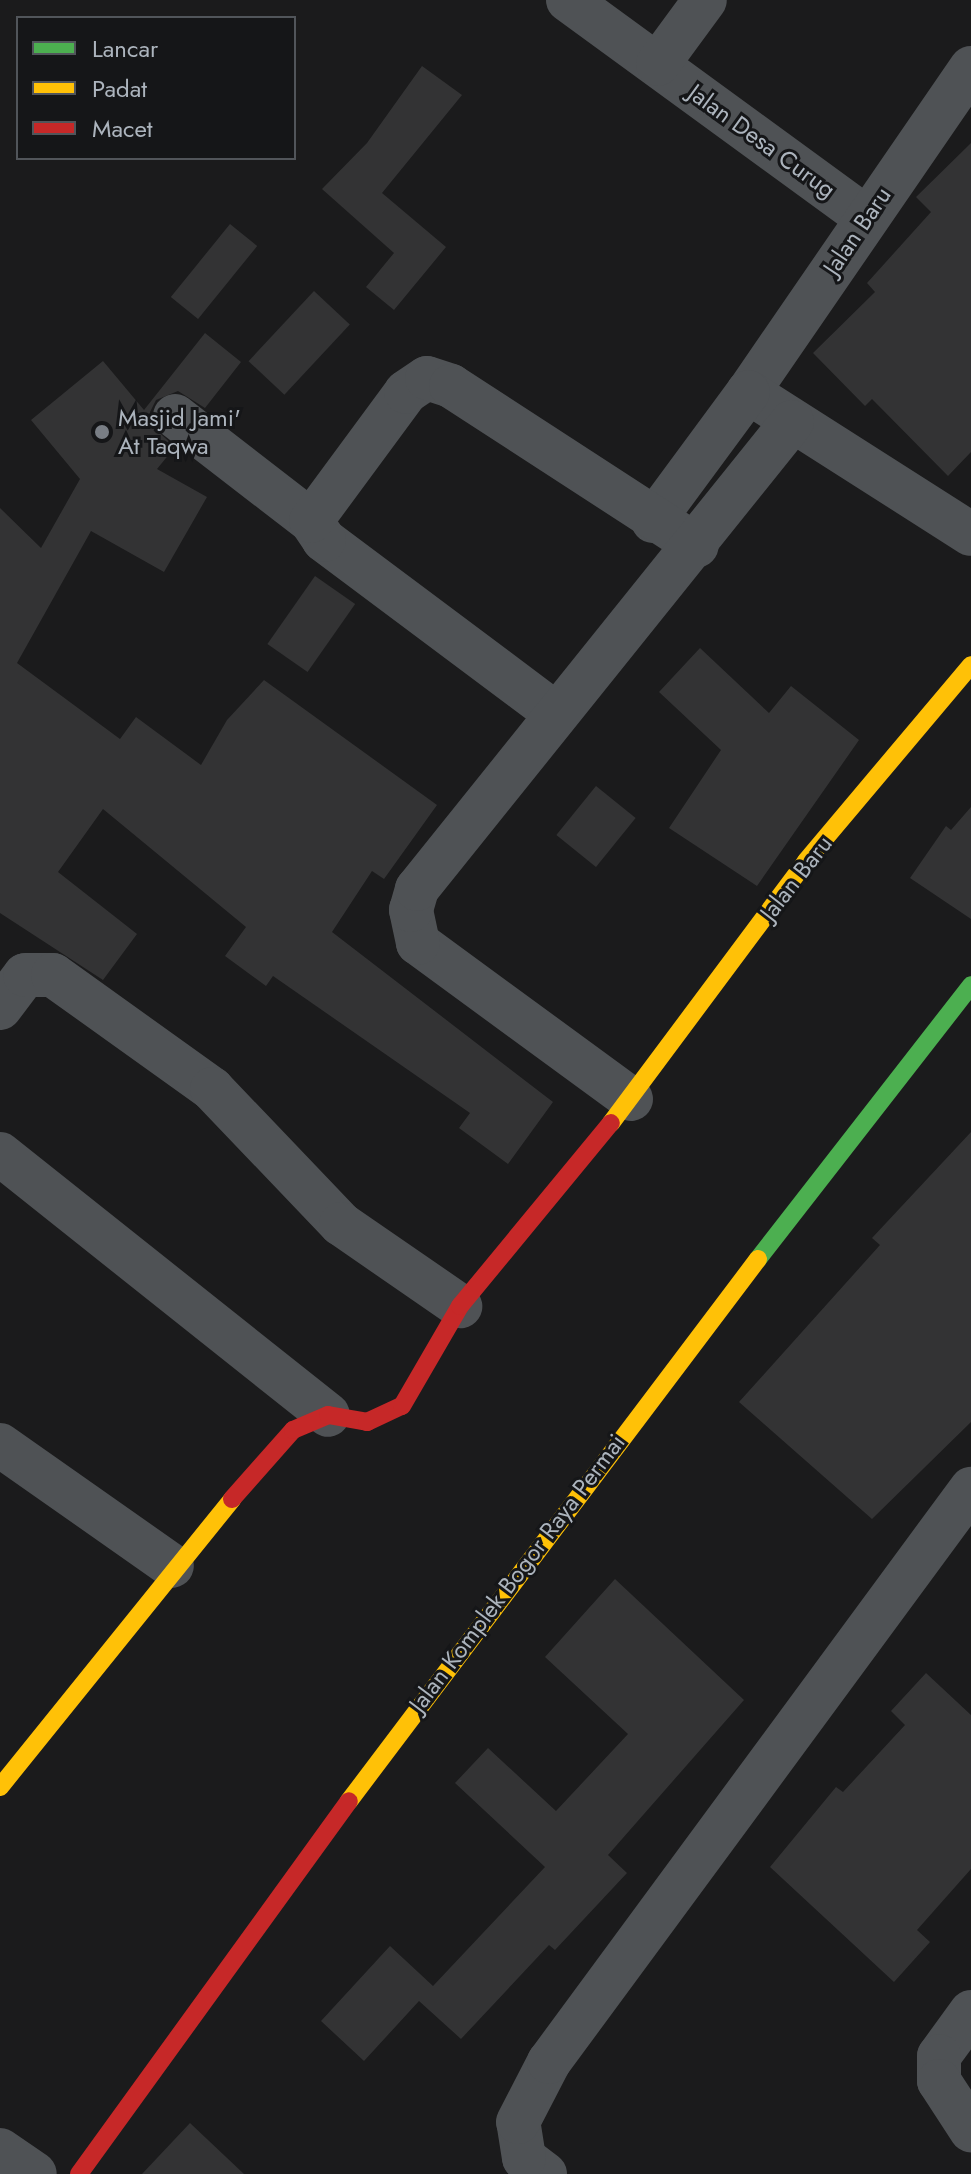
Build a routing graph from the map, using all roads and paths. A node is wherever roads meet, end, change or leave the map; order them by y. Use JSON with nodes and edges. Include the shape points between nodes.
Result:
{"nodes":[{"id":1,"x":568,"y":0,"type":"edge"},
{"id":2,"x":705,"y":0,"type":"edge"},
{"id":3,"x":658,"y":64,"type":"junction"},
{"id":4,"x":971,"y":68,"type":"edge"},
{"id":5,"x":866,"y":217,"type":"junction"},
{"id":6,"x":748,"y":392,"type":"junction"},
{"id":7,"x":175,"y":416,"type":"dead end"},
{"id":8,"x":792,"y":422,"type":"junction"},
{"id":9,"x":311,"y":521,"type":"junction"},
{"id":10,"x":653,"y":521,"type":"junction"},
{"id":11,"x":971,"y":534,"type":"edge"},
{"id":12,"x":697,"y":546,"type":"junction"},
{"id":13,"x":971,"y":665,"type":"edge"},
{"id":14,"x":555,"y":713,"type":"junction"},
{"id":15,"x":8,"y":979,"type":"edge"},
{"id":16,"x":971,"y":985,"type":"edge"},
{"id":17,"x":631,"y":1099,"type":"junction"},
{"id":18,"x":0,"y":1154,"type":"edge"},
{"id":19,"x":460,"y":1306,"type":"junction"},
{"id":20,"x":328,"y":1415,"type":"junction"},
{"id":21,"x":0,"y":1445,"type":"edge"},
{"id":22,"x":971,"y":1489,"type":"edge"},
{"id":23,"x":172,"y":1566,"type":"junction"},
{"id":24,"x":0,"y":1787,"type":"edge"},
{"id":25,"x":971,"y":2012,"type":"edge"},
{"id":26,"x":971,"y":2130,"type":"edge"},
{"id":27,"x":0,"y":2150,"type":"edge"},
{"id":28,"x":35,"y":2174,"type":"edge"},
{"id":29,"x":79,"y":2174,"type":"edge"},
{"id":30,"x":545,"y":2174,"type":"edge"}],
"edges":[{"from":1,"to":3,"type":"street","name":"Jalan Desa Curug"},
{"from":2,"to":3,"type":"street"},
{"from":3,"to":5,"type":"street","name":"Jalan Desa Curug"},
{"from":4,"to":5,"type":"street","name":"Jalan Baru"},
{"from":5,"to":6,"type":"street","name":"Jalan Baru"},
{"from":6,"to":8,"type":"street"},
{"from":6,"to":10,"type":"street","name":"Jalan Baru"},
{"from":7,"to":9,"type":"street"},
{"from":8,"to":11,"type":"street"},
{"from":8,"to":12,"type":"street"},
{"from":9,"to":10,"type":"street","via":[[381,422],[427,378],[451,386]]},
{"from":9,"to":14,"type":"street","via":[[324,540]]},
{"from":10,"to":12,"type":"street"},
{"from":12,"to":14,"type":"street"},
{"from":13,"to":17,"type":"street","name":"Jalan Baru","via":[[806,861]]},
{"from":14,"to":17,"type":"street","via":[[417,889],[411,910],[418,943]]},
{"from":15,"to":19,"type":"street","via":[[53,975],[212,1089],[341,1224]]},
{"from":16,"to":29,"type":"street","name":"Jalan Komplek Bogor Raya Permai","via":[[502,1589]]},
{"from":17,"to":19,"type":"street","name":"Jalan Baru"},
{"from":18,"to":20,"type":"street"},
{"from":19,"to":20,"type":"street","via":[[402,1406],[367,1422]]},
{"from":20,"to":23,"type":"street","via":[[293,1430]]},
{"from":21,"to":23,"type":"street"},
{"from":22,"to":30,"type":"street","via":[[549,2062],[518,2122],[524,2158]]},
{"from":23,"to":24,"type":"street"},
{"from":25,"to":26,"type":"street","via":[[939,2056],[939,2081]]},
{"from":27,"to":28,"type":"street"}]}
